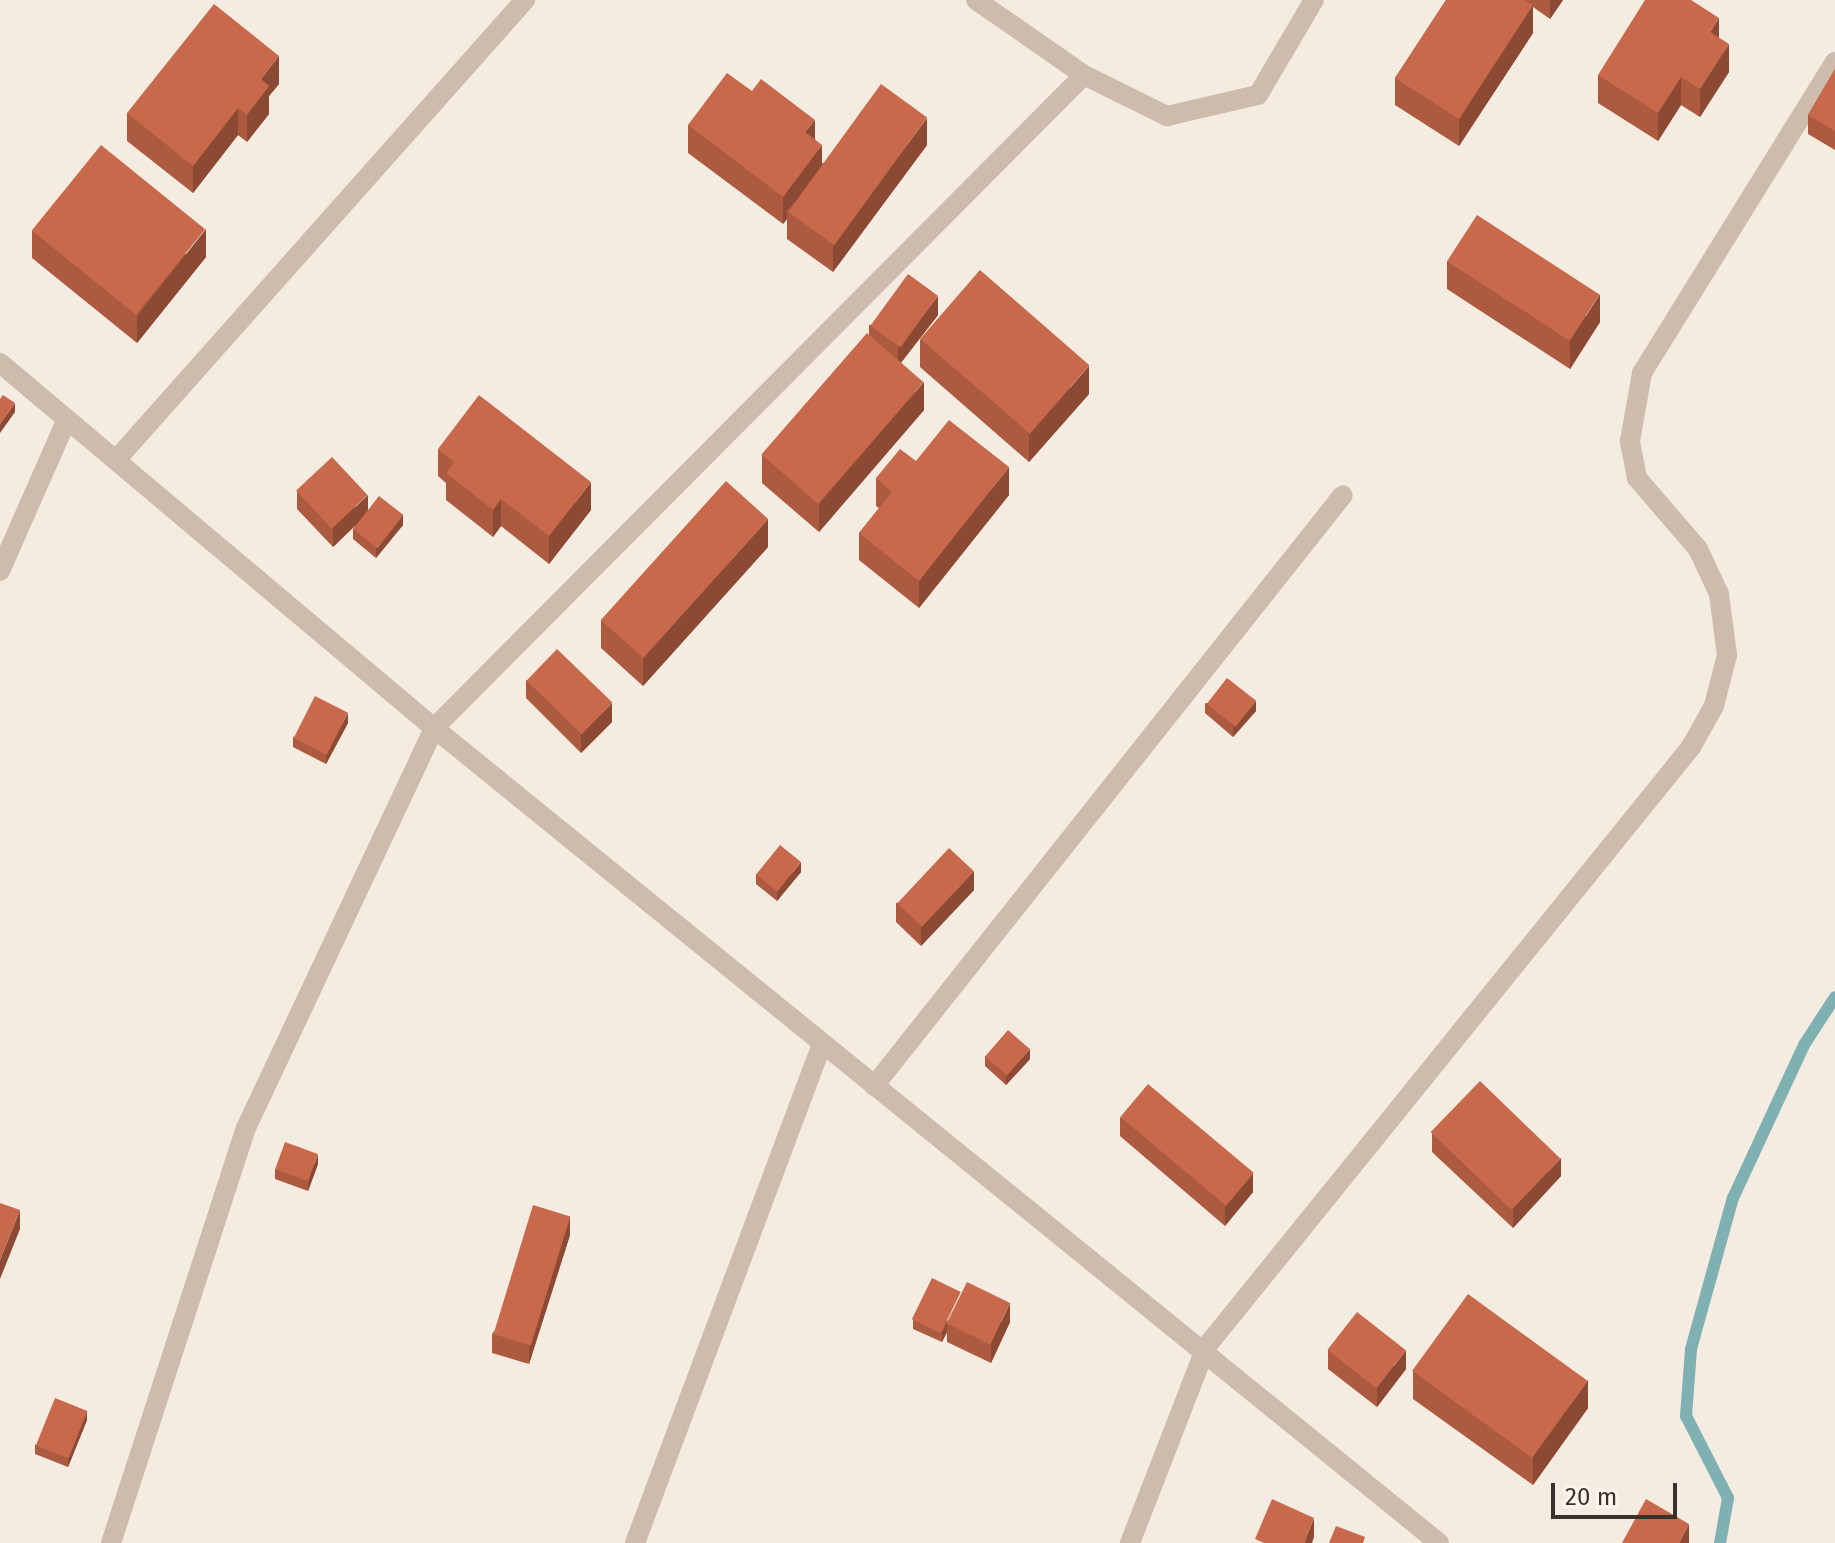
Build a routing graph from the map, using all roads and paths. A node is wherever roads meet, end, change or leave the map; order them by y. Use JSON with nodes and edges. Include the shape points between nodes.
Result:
{"nodes":[{"id":1,"x":525,"y":0,"type":"edge"},
{"id":2,"x":976,"y":0,"type":"edge"},
{"id":3,"x":1314,"y":0,"type":"edge"},
{"id":4,"x":1835,"y":62,"type":"edge"},
{"id":5,"x":1084,"y":75,"type":"junction"},
{"id":6,"x":0,"y":363,"type":"edge"},
{"id":7,"x":67,"y":419,"type":"junction"},
{"id":8,"x":116,"y":460,"type":"junction"},
{"id":9,"x":1343,"y":495,"type":"dead end"},
{"id":10,"x":0,"y":571,"type":"edge"},
{"id":11,"x":434,"y":728,"type":"junction"},
{"id":12,"x":822,"y":1044,"type":"junction"},
{"id":13,"x":874,"y":1086,"type":"junction"},
{"id":14,"x":1206,"y":1347,"type":"junction"},
{"id":15,"x":111,"y":1543,"type":"edge"},
{"id":16,"x":635,"y":1543,"type":"edge"},
{"id":17,"x":1130,"y":1543,"type":"edge"},
{"id":18,"x":1439,"y":1543,"type":"edge"}],
"edges":[{"from":1,"to":8,"type":"street"},
{"from":2,"to":5,"type":"street"},
{"from":3,"to":5,"type":"street","via":[[1258,95],[1167,116]]},
{"from":4,"to":14,"type":"street","via":[[1642,373],[1630,441],[1637,478],[1698,549],[1719,594],[1727,655],[1714,706],[1682,759]]},
{"from":5,"to":11,"type":"street"},
{"from":6,"to":7,"type":"street"},
{"from":7,"to":8,"type":"street"},
{"from":7,"to":10,"type":"street"},
{"from":8,"to":11,"type":"street"},
{"from":9,"to":13,"type":"street"},
{"from":11,"to":12,"type":"street"},
{"from":11,"to":15,"type":"street","via":[[246,1128]]},
{"from":12,"to":13,"type":"street"},
{"from":12,"to":16,"type":"street"},
{"from":13,"to":14,"type":"street"},
{"from":14,"to":17,"type":"street"},
{"from":14,"to":18,"type":"street"}]}
